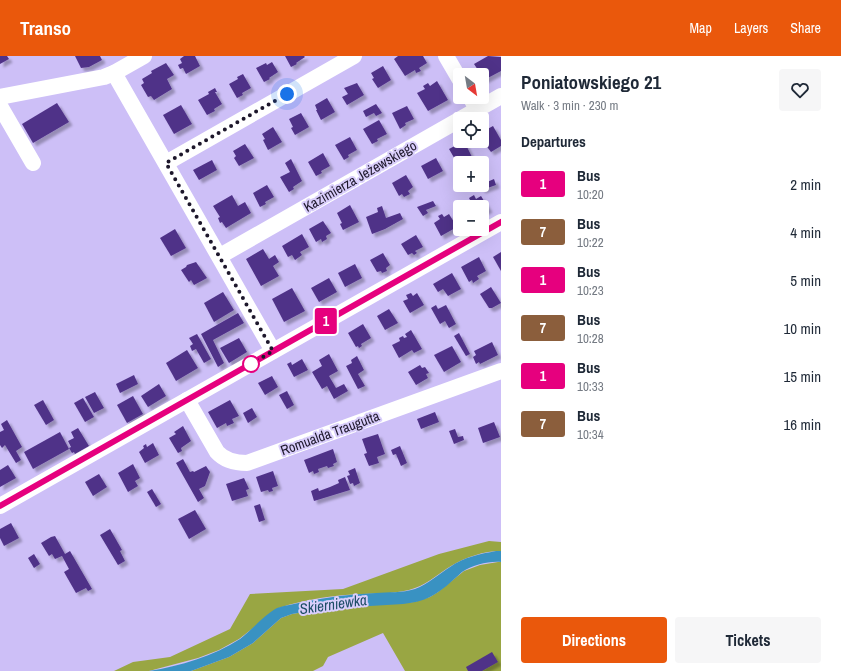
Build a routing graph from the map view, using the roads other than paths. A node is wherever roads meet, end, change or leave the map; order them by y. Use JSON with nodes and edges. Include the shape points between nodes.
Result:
{"nodes":[{"id":1,"x":144,"y":56,"type":"edge"},
{"id":2,"x":354,"y":56,"type":"edge"},
{"id":3,"x":446,"y":56,"type":"edge"},
{"id":4,"x":453,"y":68,"type":"edge"},
{"id":5,"x":114,"y":73,"type":"junction"},
{"id":6,"x":501,"y":96,"type":"edge"},
{"id":7,"x":0,"y":97,"type":"edge"},
{"id":8,"x":489,"y":99,"type":"edge"},
{"id":9,"x":471,"y":104,"type":"edge"},
{"id":10,"x":0,"y":106,"type":"edge"},
{"id":11,"x":33,"y":163,"type":"dead end"},
{"id":12,"x":166,"y":163,"type":"junction"},
{"id":13,"x":501,"y":222,"type":"edge"},
{"id":14,"x":220,"y":256,"type":"junction"},
{"id":15,"x":273,"y":351,"type":"junction"},
{"id":16,"x":501,"y":372,"type":"edge"},
{"id":17,"x":187,"y":400,"type":"junction"},
{"id":18,"x":0,"y":506,"type":"edge"}],
"edges":[{"from":1,"to":5,"type":"street"},
{"from":2,"to":12,"type":"street"},
{"from":3,"to":4,"type":"street"},
{"from":5,"to":7,"type":"street"},
{"from":5,"to":12,"type":"street"},
{"from":6,"to":8,"type":"street","name":"Kazimierza Jeżewskiego"},
{"from":9,"to":14,"type":"street","name":"Kazimierza Jeżewskiego"},
{"from":10,"to":11,"type":"street"},
{"from":12,"to":14,"type":"street"},
{"from":13,"to":15,"type":"street"},
{"from":14,"to":15,"type":"street"},
{"from":15,"to":17,"type":"street"},
{"from":16,"to":17,"type":"street","name":"Romualda Traugutta","via":[[247,463],[232,462],[217,452]]},
{"from":17,"to":18,"type":"street"}]}
